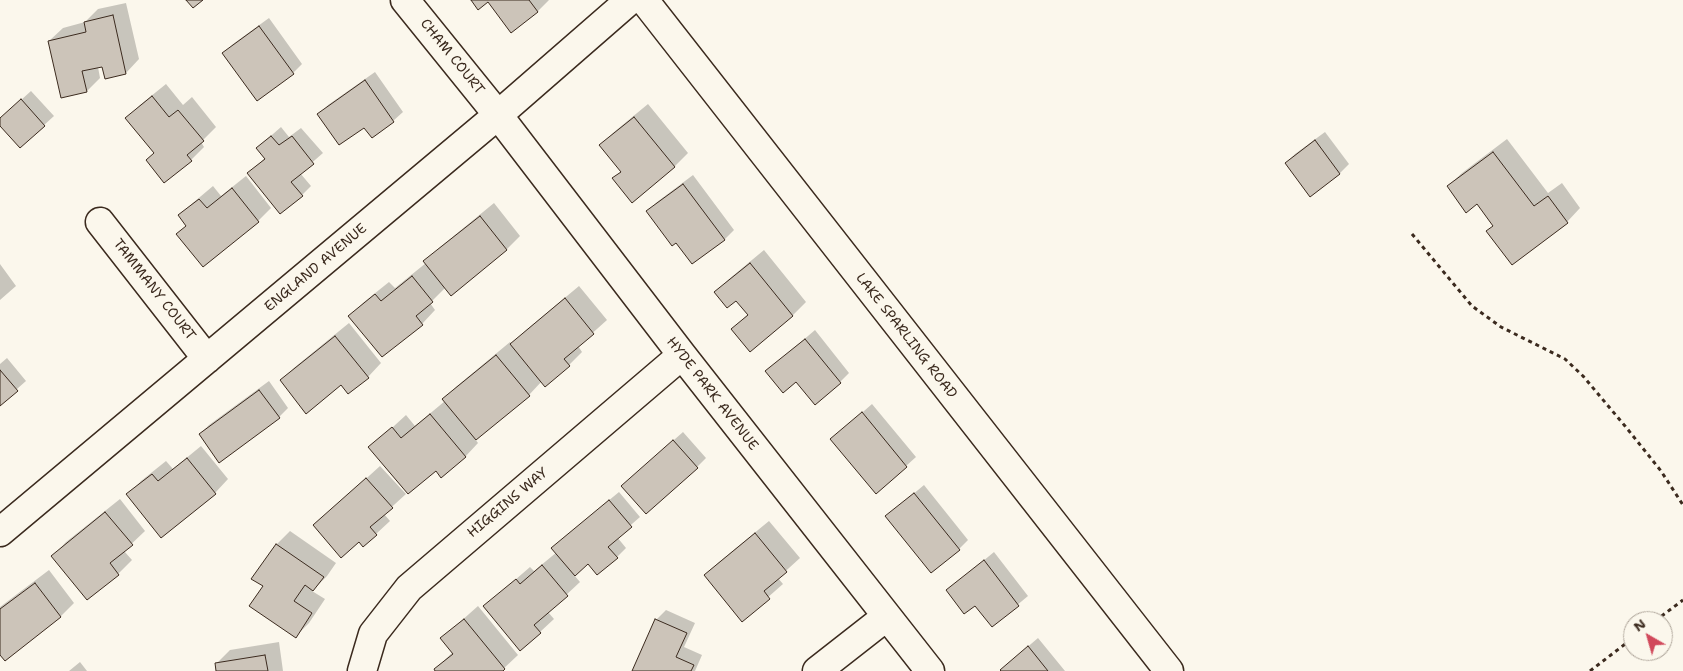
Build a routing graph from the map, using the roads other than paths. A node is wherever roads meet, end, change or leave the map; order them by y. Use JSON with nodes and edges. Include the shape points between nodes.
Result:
{"nodes":[{"id":1,"x":405,"y":0,"type":"edge"},
{"id":2,"x":630,"y":0,"type":"edge"},
{"id":3,"x":644,"y":0,"type":"edge"},
{"id":4,"x":498,"y":115,"type":"junction"},
{"id":5,"x":100,"y":222,"type":"dead end"},
{"id":6,"x":682,"y":355,"type":"junction"},
{"id":7,"x":207,"y":359,"type":"junction"},
{"id":8,"x":0,"y":532,"type":"edge"},
{"id":9,"x":886,"y":617,"type":"junction"},
{"id":10,"x":362,"y":671,"type":"edge"},
{"id":11,"x":817,"y":671,"type":"edge"},
{"id":12,"x":930,"y":671,"type":"edge"},
{"id":13,"x":1169,"y":671,"type":"edge"}],
"edges":[{"from":1,"to":4,"type":"street","name":"CHAM COURT"},
{"from":2,"to":4,"type":"street","name":"ENGLAND AVENUE"},
{"from":3,"to":13,"type":"street","name":"LAKE SPARLING ROAD"},
{"from":4,"to":6,"type":"street","name":"HYDE PARK AVENUE"},
{"from":4,"to":7,"type":"street","name":"ENGLAND AVENUE"},
{"from":5,"to":7,"type":"street","name":"TAMMANY COURT"},
{"from":6,"to":9,"type":"street","name":"HYDE PARK AVENUE"},
{"from":6,"to":10,"type":"street","name":"HIGGINS WAY","via":[[409,588],[372,634]]},
{"from":7,"to":8,"type":"street","name":"ENGLAND AVENUE"},
{"from":9,"to":11,"type":"street"},
{"from":9,"to":12,"type":"street","name":"HYDE PARK AVENUE"}]}
